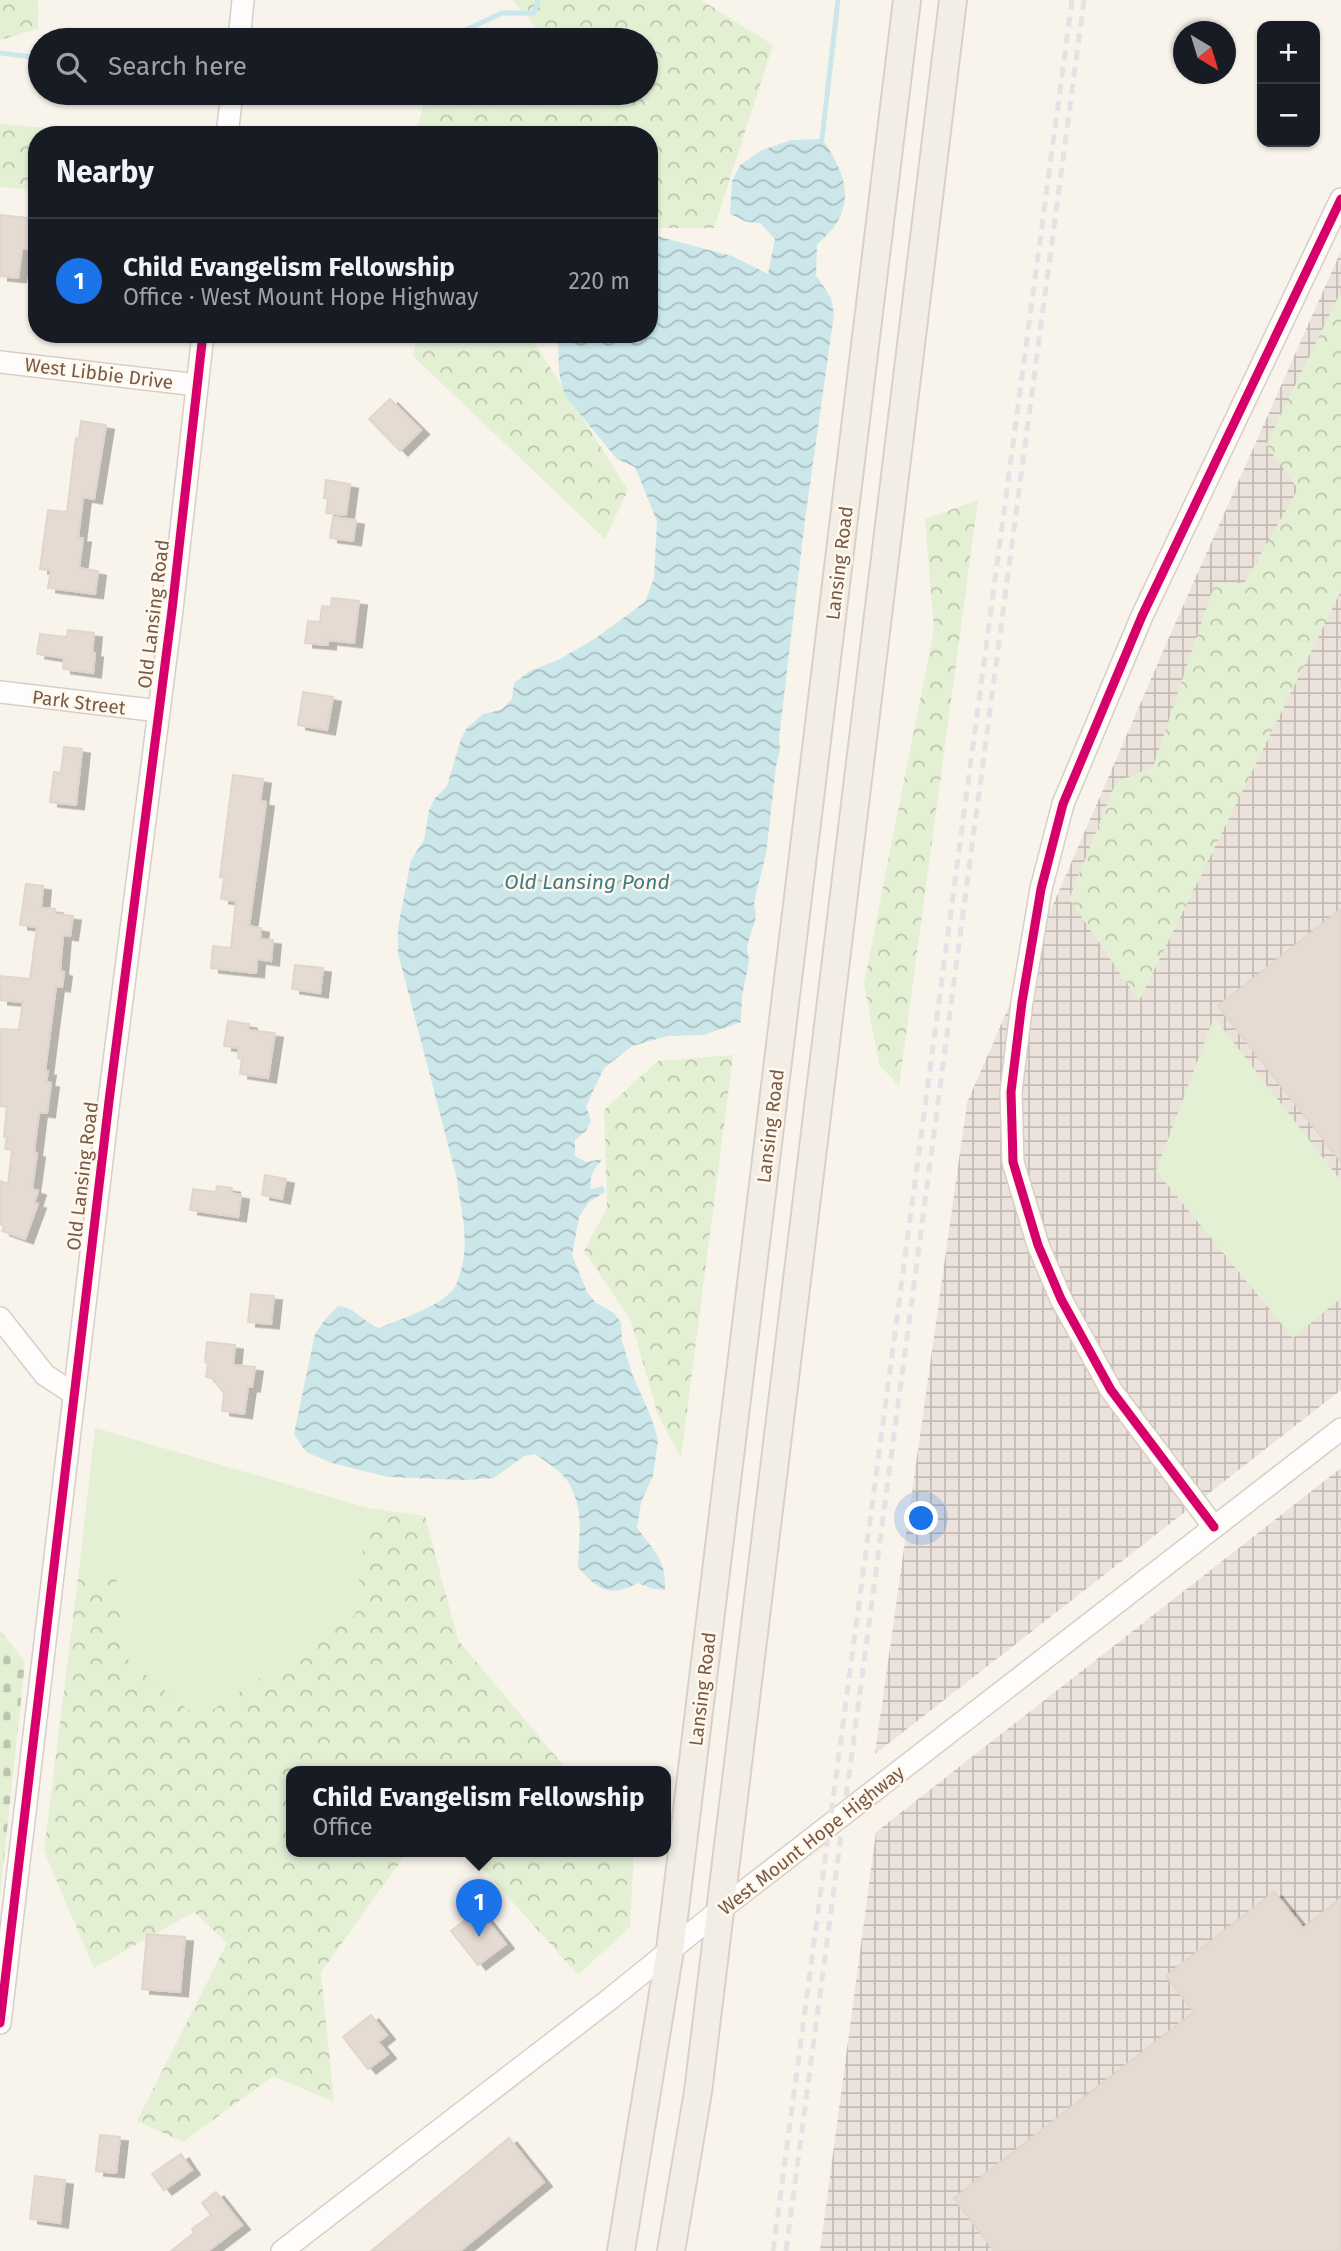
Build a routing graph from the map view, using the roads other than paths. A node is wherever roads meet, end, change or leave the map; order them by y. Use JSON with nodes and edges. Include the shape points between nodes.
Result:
{"nodes":[{"id":1,"x":243,"y":0,"type":"edge"},
{"id":2,"x":908,"y":0,"type":"edge"},
{"id":3,"x":953,"y":0,"type":"edge"},
{"id":4,"x":240,"y":28,"type":"edge"},
{"id":5,"x":231,"y":105,"type":"edge"},
{"id":6,"x":228,"y":126,"type":"edge"},
{"id":7,"x":1341,"y":199,"type":"edge"},
{"id":8,"x":202,"y":343,"type":"edge"},
{"id":9,"x":0,"y":362,"type":"edge"},
{"id":10,"x":197,"y":385,"type":"junction"},
{"id":11,"x":0,"y":692,"type":"edge"},
{"id":12,"x":159,"y":711,"type":"junction"},
{"id":13,"x":0,"y":1318,"type":"edge"},
{"id":14,"x":74,"y":1394,"type":"junction"},
{"id":15,"x":1341,"y":1429,"type":"edge"},
{"id":16,"x":1214,"y":1527,"type":"junction"},
{"id":17,"x":720,"y":1910,"type":"junction"},
{"id":18,"x":670,"y":1951,"type":"junction"},
{"id":19,"x":0,"y":2023,"type":"edge"},
{"id":20,"x":282,"y":2251,"type":"edge"},
{"id":21,"x":621,"y":2251,"type":"edge"},
{"id":22,"x":671,"y":2251,"type":"edge"}],
"edges":[{"from":1,"to":4,"type":"street"},
{"from":2,"to":18,"type":"main road","name":"Lansing Road"},
{"from":3,"to":17,"type":"main road"},
{"from":5,"to":6,"type":"street"},
{"from":7,"to":16,"type":"street","via":[[1142,616],[1063,804],[1039,901],[1011,1092],[1013,1162],[1038,1245],[1061,1299],[1111,1390]]},
{"from":8,"to":10,"type":"street","name":"Old Lansing Road"},
{"from":9,"to":10,"type":"street","name":"West Libbie Drive"},
{"from":10,"to":12,"type":"street","name":"Old Lansing Road"},
{"from":11,"to":12,"type":"street","name":"Park Street"},
{"from":12,"to":14,"type":"street","name":"Old Lansing Road"},
{"from":13,"to":14,"type":"street","via":[[46,1374]]},
{"from":14,"to":19,"type":"street","name":"Old Lansing Road"},
{"from":15,"to":16,"type":"street","name":"West Mount Hope Highway"},
{"from":16,"to":17,"type":"street","name":"West Mount Hope Highway"},
{"from":17,"to":18,"type":"street","name":"West Mount Hope Highway"},
{"from":17,"to":22,"type":"main road","via":[[698,2092]]},
{"from":18,"to":20,"type":"street","name":"West Mount Hope Highway"},
{"from":18,"to":21,"type":"main road","name":"Lansing Road"}]}
